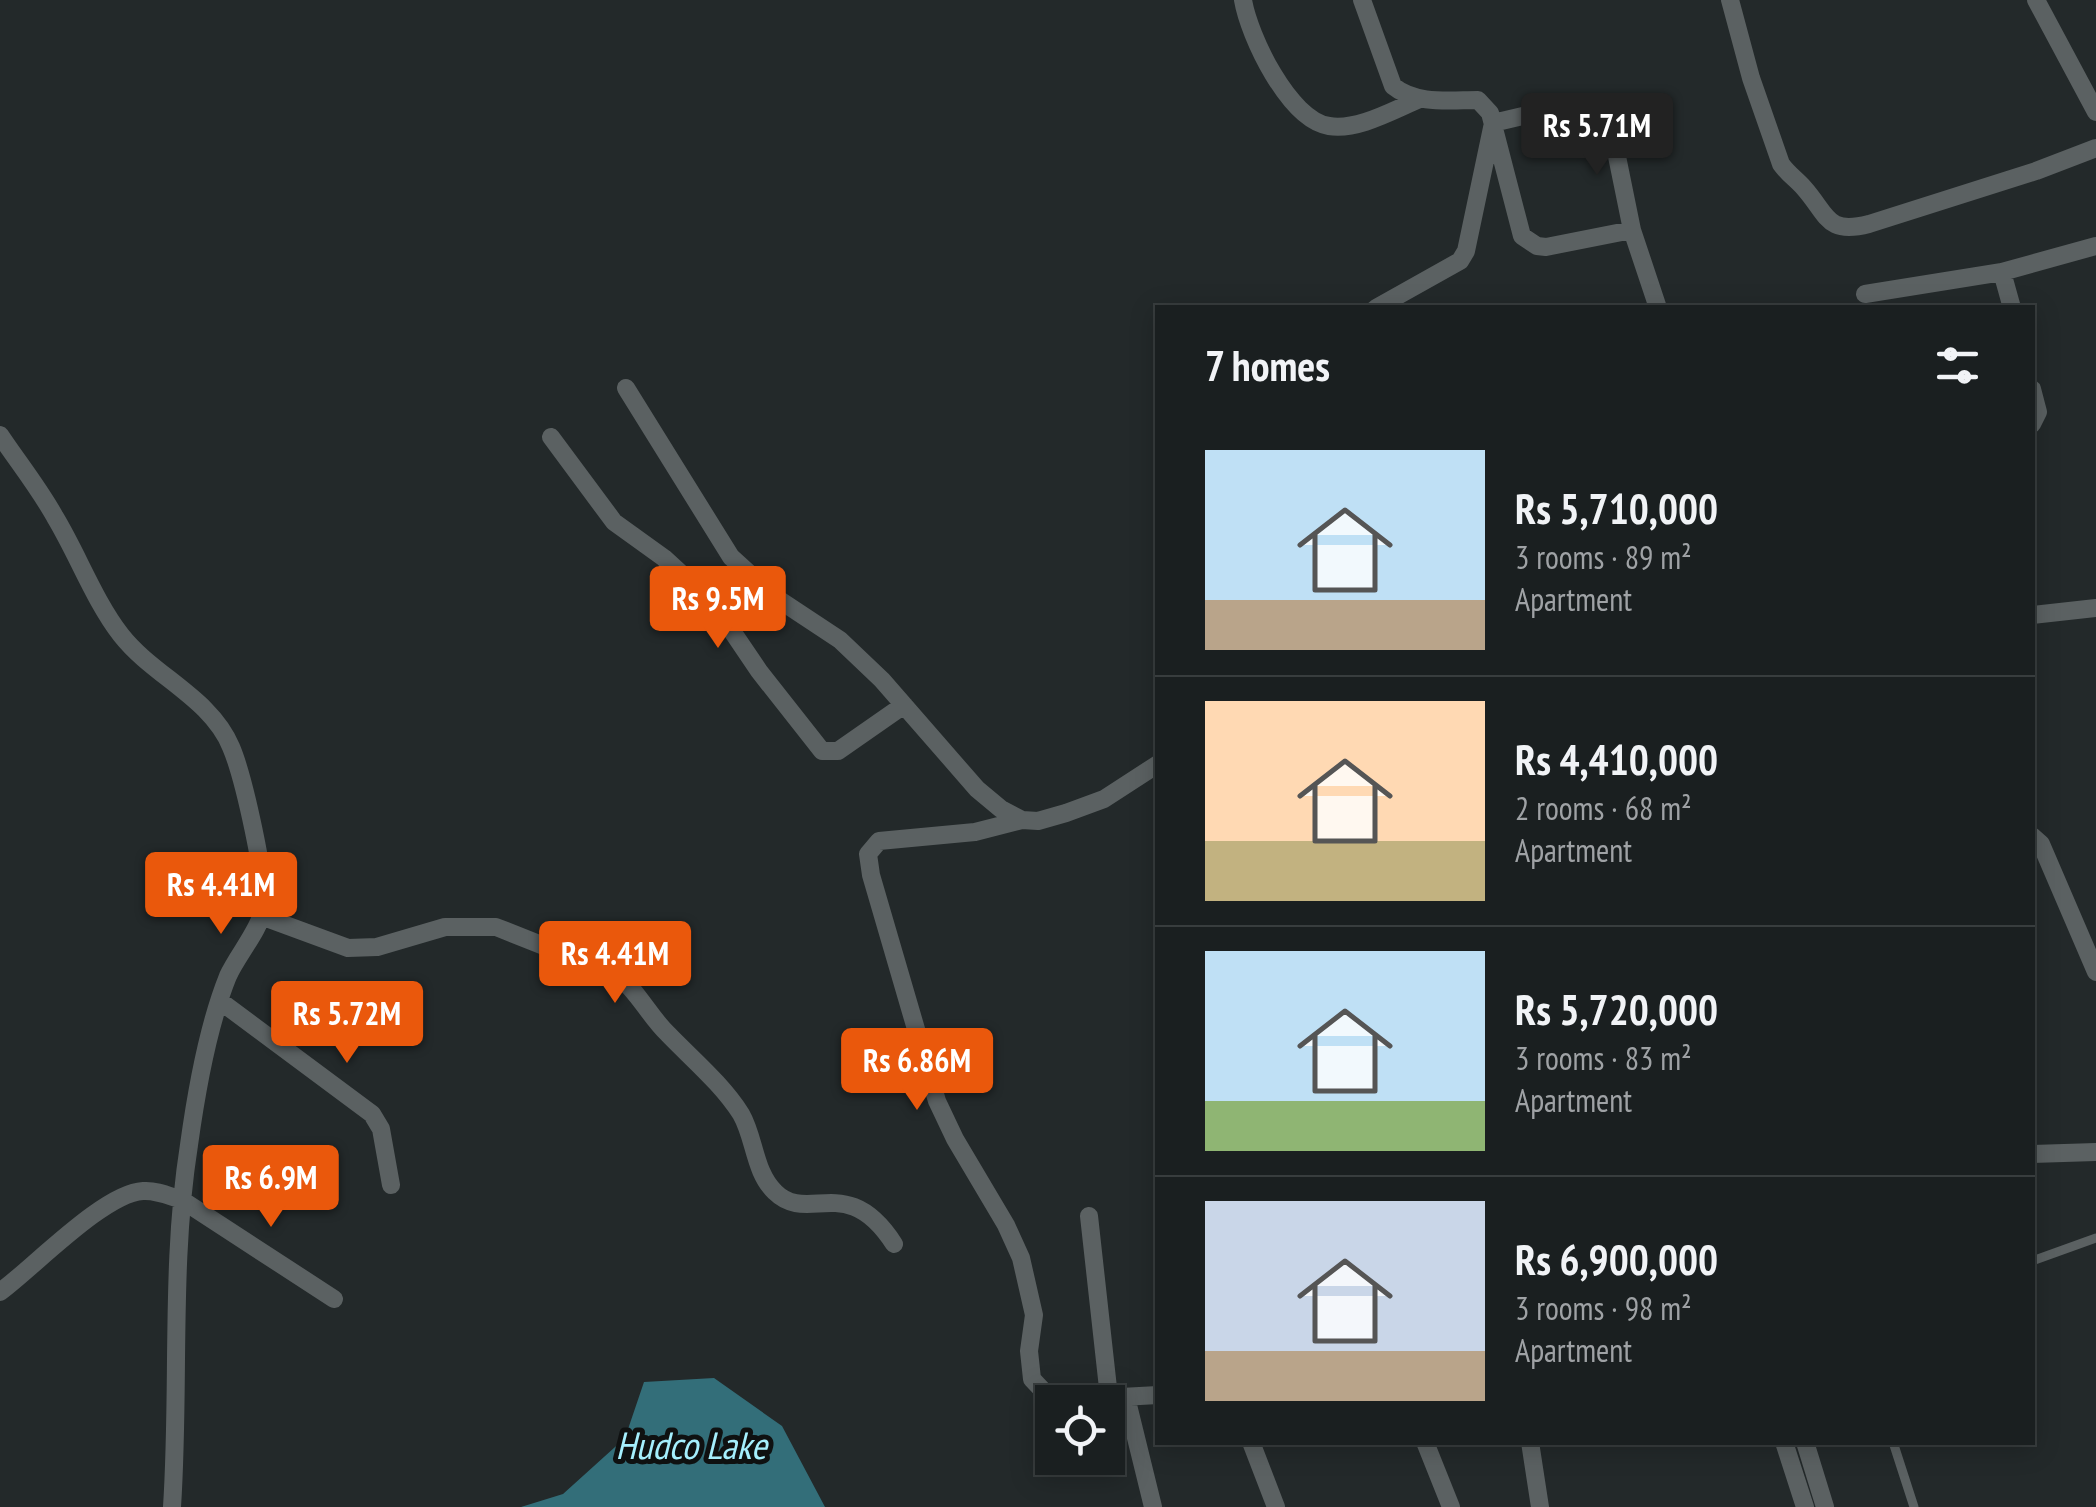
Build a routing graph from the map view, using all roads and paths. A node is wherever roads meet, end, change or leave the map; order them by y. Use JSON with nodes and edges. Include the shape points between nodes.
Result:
{"nodes":[{"id":1,"x":1243,"y":0,"type":"edge"},
{"id":2,"x":1362,"y":0,"type":"edge"},
{"id":3,"x":1730,"y":0,"type":"edge"},
{"id":4,"x":2036,"y":0,"type":"edge"},
{"id":5,"x":1420,"y":99,"type":"junction"},
{"id":6,"x":2096,"y":112,"type":"edge"},
{"id":7,"x":1493,"y":122,"type":"junction"},
{"id":8,"x":2096,"y":148,"type":"edge"},
{"id":9,"x":1632,"y":230,"type":"junction"},
{"id":10,"x":2096,"y":246,"type":"edge"},
{"id":11,"x":2002,"y":272,"type":"junction"},
{"id":12,"x":1865,"y":294,"type":"dead end"},
{"id":13,"x":1381,"y":305,"type":"edge"},
{"id":14,"x":1657,"y":305,"type":"edge"},
{"id":15,"x":2011,"y":305,"type":"edge"},
{"id":16,"x":626,"y":388,"type":"dead end"},
{"id":17,"x":0,"y":435,"type":"edge"},
{"id":18,"x":551,"y":436,"type":"dead end"},
{"id":19,"x":2096,"y":608,"type":"edge"},
{"id":20,"x":2035,"y":615,"type":"edge"},
{"id":21,"x":904,"y":705,"type":"junction"},
{"id":22,"x":1155,"y":766,"type":"edge"},
{"id":23,"x":1022,"y":820,"type":"junction"},
{"id":24,"x":2035,"y":839,"type":"edge"},
{"id":25,"x":261,"y":916,"type":"junction"},
{"id":26,"x":2096,"y":972,"type":"edge"},
{"id":27,"x":220,"y":1001,"type":"junction"},
{"id":28,"x":2096,"y":1152,"type":"edge"},
{"id":29,"x":2035,"y":1154,"type":"edge"},
{"id":30,"x":392,"y":1185,"type":"dead end"},
{"id":31,"x":182,"y":1200,"type":"junction"},
{"id":32,"x":1089,"y":1216,"type":"dead end"},
{"id":33,"x":2096,"y":1238,"type":"edge"},
{"id":34,"x":894,"y":1244,"type":"dead end"},
{"id":35,"x":2035,"y":1260,"type":"edge"},
{"id":36,"x":0,"y":1292,"type":"edge"},
{"id":37,"x":334,"y":1299,"type":"dead end"},
{"id":38,"x":1038,"y":1385,"type":"edge"},
{"id":39,"x":1116,"y":1385,"type":"edge"},
{"id":40,"x":1155,"y":1395,"type":"edge"},
{"id":41,"x":1125,"y":1397,"type":"edge"},
{"id":42,"x":1125,"y":1419,"type":"edge"},
{"id":43,"x":1252,"y":1445,"type":"edge"},
{"id":44,"x":1426,"y":1445,"type":"edge"},
{"id":45,"x":1530,"y":1445,"type":"edge"},
{"id":46,"x":1785,"y":1445,"type":"edge"},
{"id":47,"x":1806,"y":1445,"type":"edge"},
{"id":48,"x":1894,"y":1445,"type":"edge"},
{"id":49,"x":172,"y":1507,"type":"edge"},
{"id":50,"x":1153,"y":1507,"type":"edge"},
{"id":51,"x":1276,"y":1507,"type":"edge"},
{"id":52,"x":1451,"y":1507,"type":"edge"},
{"id":53,"x":1540,"y":1507,"type":"edge"},
{"id":54,"x":1805,"y":1507,"type":"edge"},
{"id":55,"x":1825,"y":1507,"type":"edge"},
{"id":56,"x":1914,"y":1507,"type":"edge"}],
"edges":[{"from":1,"to":5,"type":"street","via":[[1269,66],[1310,118],[1330,126],[1353,124]]},
{"from":2,"to":5,"type":"street","via":[[1393,86]]},
{"from":3,"to":8,"type":"street","via":[[1781,164],[1836,227],[1869,224]]},
{"from":4,"to":6,"type":"street"},
{"from":5,"to":7,"type":"street","via":[[1478,100]]},
{"from":7,"to":9,"type":"street","via":[[1522,236],[1546,247]]},
{"from":7,"to":9,"type":"street","via":[[1582,102],[1601,110],[1610,122]]},
{"from":7,"to":13,"type":"street","via":[[1466,251]]},
{"from":9,"to":14,"type":"street"},
{"from":10,"to":11,"type":"street"},
{"from":11,"to":12,"type":"street"},
{"from":11,"to":15,"type":"street"},
{"from":16,"to":21,"type":"street","via":[[731,558],[775,598],[840,640]]},
{"from":17,"to":25,"type":"street","via":[[121,635],[224,731],[253,828]]},
{"from":18,"to":21,"type":"street","via":[[614,522],[713,603],[822,751],[838,751]]},
{"from":19,"to":20,"type":"street"},
{"from":21,"to":23,"type":"street","via":[[977,789]]},
{"from":22,"to":23,"type":"street","via":[[1104,798],[1038,821]]},
{"from":23,"to":38,"type":"street","via":[[975,832],[885,839],[868,854],[937,1101],[1021,1258],[1034,1315],[1029,1351]]},
{"from":24,"to":26,"type":"street"},
{"from":25,"to":27,"type":"street"},
{"from":25,"to":34,"type":"street","via":[[348,948],[377,947],[445,927],[496,927],[618,975],[741,1115],[771,1189],[793,1202],[854,1204]]},
{"from":27,"to":30,"type":"street","via":[[372,1114]]},
{"from":27,"to":31,"type":"street"},
{"from":28,"to":29,"type":"street"},
{"from":31,"to":36,"type":"street","via":[[139,1191],[120,1198]]},
{"from":31,"to":37,"type":"street"},
{"from":31,"to":49,"type":"street"},
{"from":32,"to":39,"type":"street"},
{"from":33,"to":35,"type":"lane"},
{"from":40,"to":41,"type":"street"},
{"from":42,"to":50,"type":"street"},
{"from":43,"to":51,"type":"street"},
{"from":44,"to":52,"type":"street"},
{"from":45,"to":53,"type":"street"},
{"from":46,"to":54,"type":"street"},
{"from":47,"to":55,"type":"street"},
{"from":48,"to":56,"type":"lane"}]}
